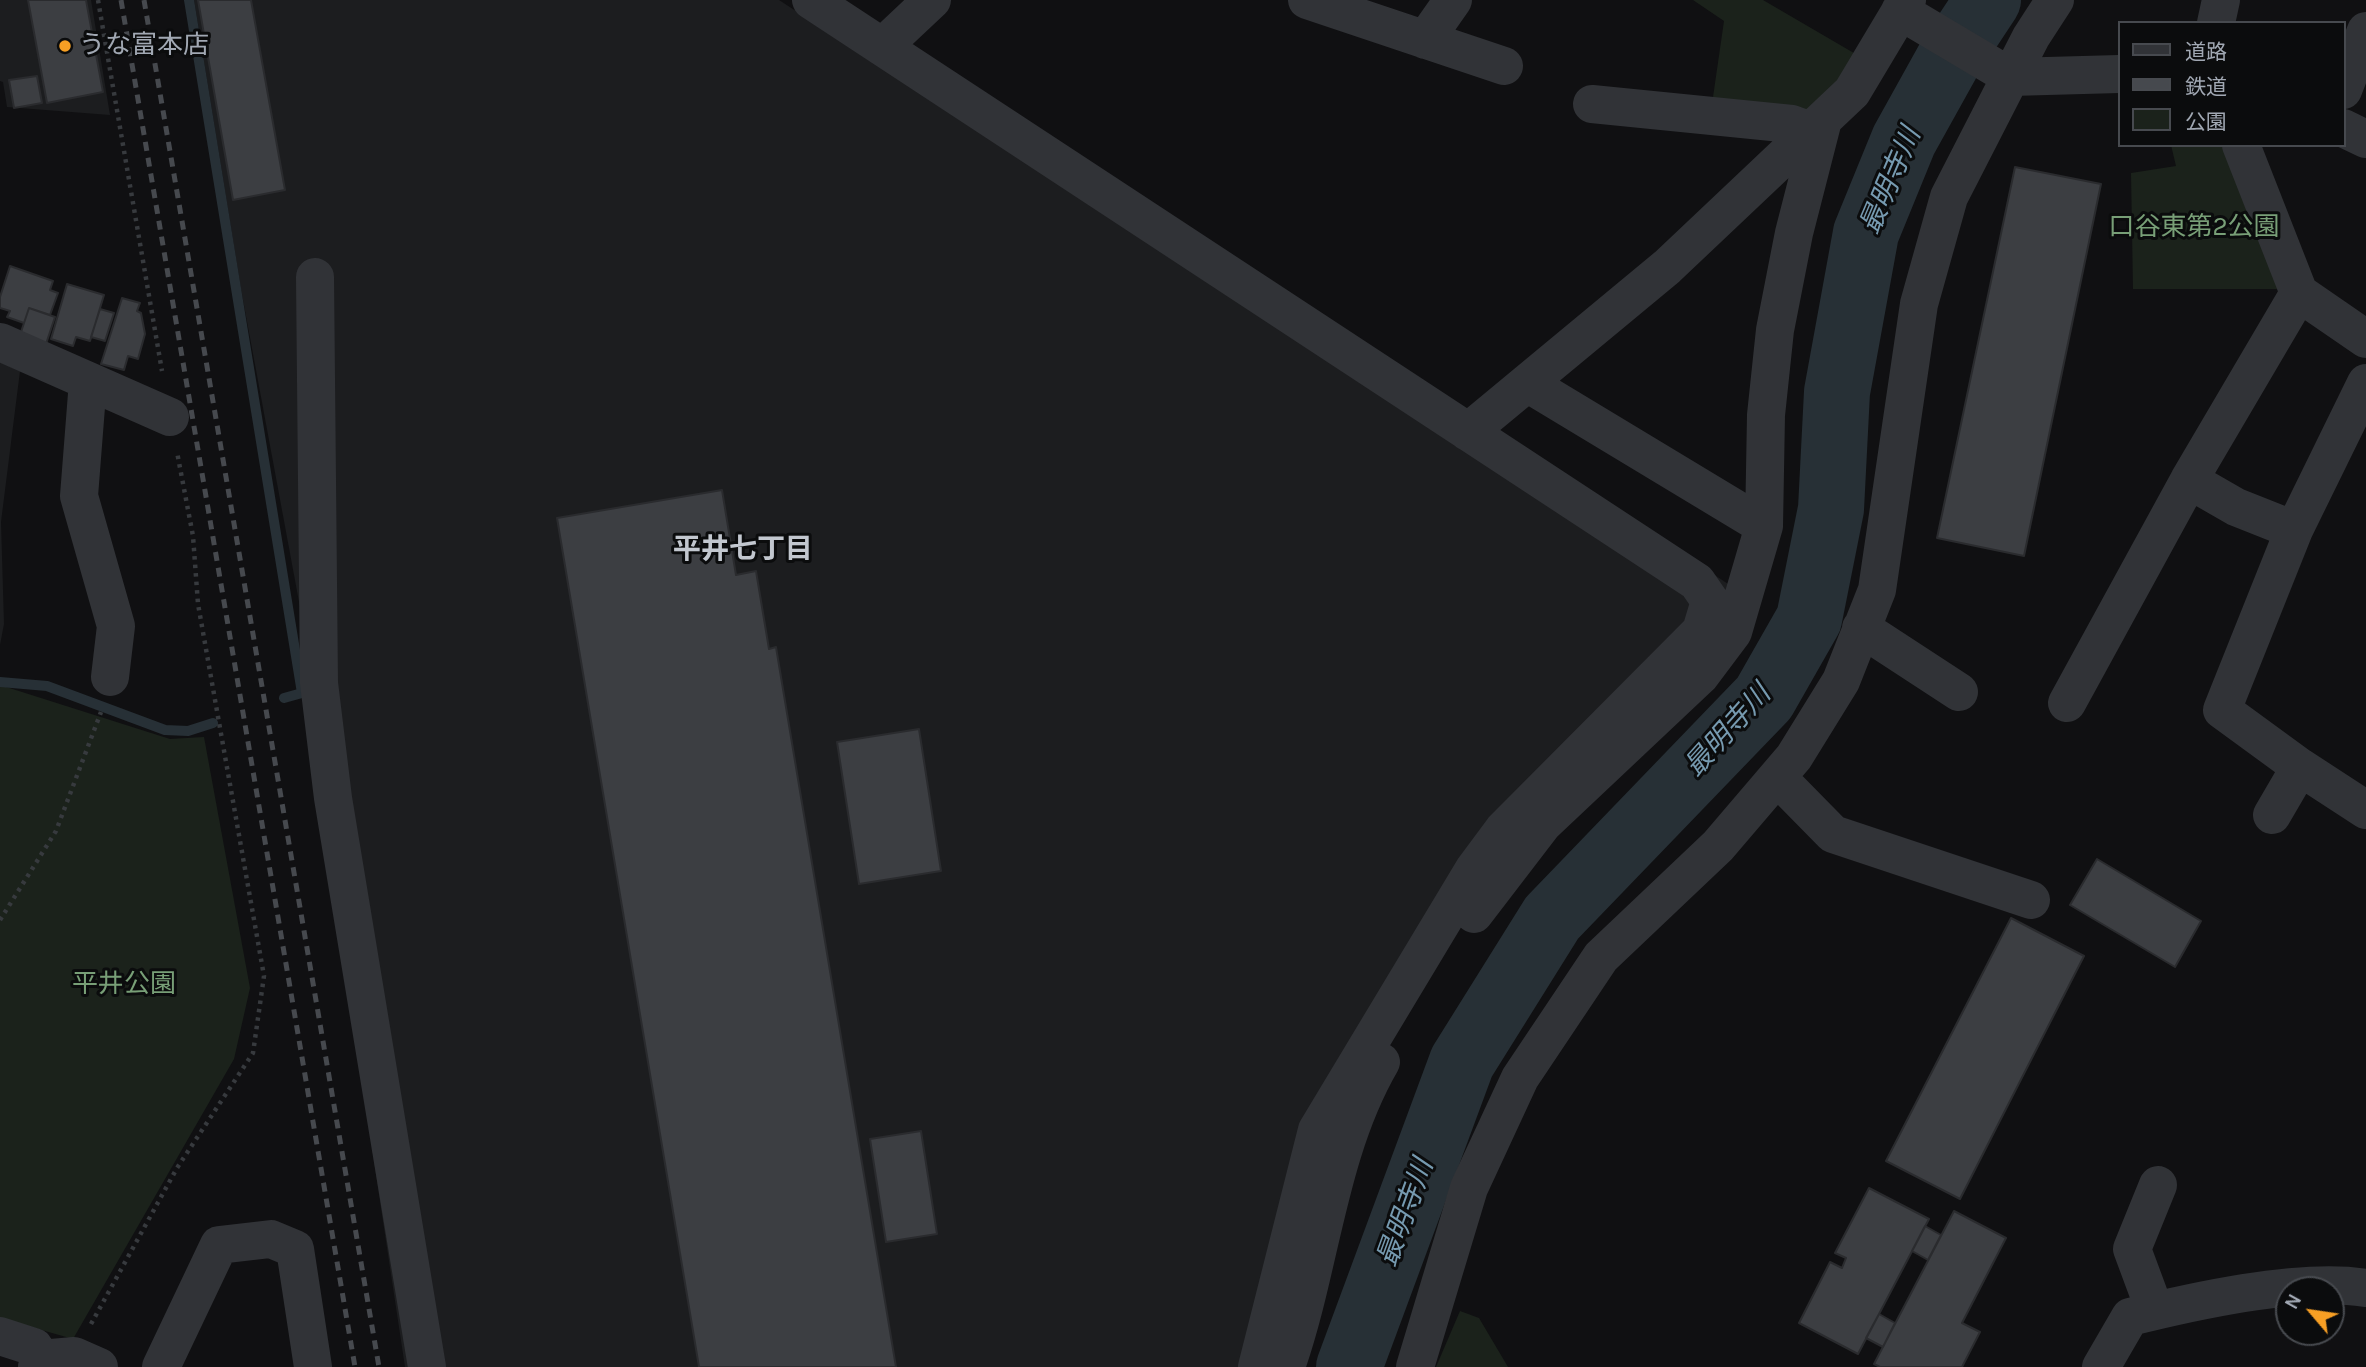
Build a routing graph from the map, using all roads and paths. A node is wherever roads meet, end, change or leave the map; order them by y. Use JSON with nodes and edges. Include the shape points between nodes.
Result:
{"nodes":[{"id":1,"x":98,"y":0,"type":"edge"},
{"id":2,"x":811,"y":0,"type":"edge"},
{"id":3,"x":932,"y":0,"type":"edge"},
{"id":4,"x":1307,"y":0,"type":"edge"},
{"id":5,"x":1453,"y":0,"type":"edge"},
{"id":6,"x":2055,"y":0,"type":"edge"},
{"id":7,"x":2221,"y":0,"type":"edge"},
{"id":8,"x":1909,"y":11,"type":"edge"},
{"id":9,"x":2216,"y":21,"type":"edge"},
{"id":10,"x":2366,"y":31,"type":"edge"},
{"id":11,"x":1425,"y":40,"type":"junction"},
{"id":12,"x":882,"y":47,"type":"junction"},
{"id":13,"x":1504,"y":66,"type":"dead end"},
{"id":14,"x":2003,"y":72,"type":"junction"},
{"id":15,"x":2118,"y":74,"type":"edge"},
{"id":16,"x":2345,"y":85,"type":"edge"},
{"id":17,"x":1613,"y":97,"type":"dead end"},
{"id":18,"x":1817,"y":126,"type":"junction"},
{"id":19,"x":2345,"y":129,"type":"edge"},
{"id":20,"x":2366,"y":139,"type":"edge"},
{"id":21,"x":2251,"y":148,"type":"edge"},
{"id":22,"x":315,"y":277,"type":"dead end"},
{"id":23,"x":2299,"y":293,"type":"junction"},
{"id":24,"x":2366,"y":340,"type":"edge"},
{"id":25,"x":0,"y":342,"type":"edge"},
{"id":26,"x":88,"y":381,"type":"junction"},
{"id":27,"x":1527,"y":383,"type":"junction"},
{"id":28,"x":2366,"y":383,"type":"edge"},
{"id":29,"x":170,"y":417,"type":"junction"},
{"id":30,"x":1468,"y":432,"type":"junction"},
{"id":31,"x":2189,"y":480,"type":"junction"},
{"id":32,"x":1765,"y":526,"type":"junction"},
{"id":33,"x":2294,"y":530,"type":"junction"},
{"id":34,"x":1861,"y":628,"type":"junction"},
{"id":35,"x":1959,"y":692,"type":"dead end"},
{"id":36,"x":105,"y":694,"type":"joint"},
{"id":37,"x":2067,"y":703,"type":"dead end"},
{"id":38,"x":2300,"y":767,"type":"junction"},
{"id":39,"x":1777,"y":777,"type":"junction"},
{"id":40,"x":2366,"y":810,"type":"edge"},
{"id":41,"x":2272,"y":815,"type":"dead end"},
{"id":42,"x":2031,"y":900,"type":"dead end"},
{"id":43,"x":0,"y":920,"type":"edge"},
{"id":44,"x":2158,"y":1185,"type":"dead end"},
{"id":45,"x":2366,"y":1288,"type":"edge"},
{"id":46,"x":2155,"y":1311,"type":"junction"},
{"id":47,"x":0,"y":1336,"type":"edge"},
{"id":48,"x":62,"y":1362,"type":"edge"},
{"id":49,"x":161,"y":1367,"type":"edge"},
{"id":50,"x":313,"y":1367,"type":"edge"},
{"id":51,"x":427,"y":1367,"type":"edge"},
{"id":52,"x":1257,"y":1367,"type":"edge"},
{"id":53,"x":1286,"y":1367,"type":"edge"},
{"id":54,"x":1415,"y":1367,"type":"edge"},
{"id":55,"x":2101,"y":1367,"type":"edge"}],
"edges":[{"from":1,"to":29,"type":"path"},
{"from":2,"to":12,"type":"street"},
{"from":3,"to":12,"type":"street"},
{"from":4,"to":11,"type":"street"},
{"from":5,"to":11,"type":"street"},
{"from":6,"to":14,"type":"street"},
{"from":7,"to":9,"type":"street"},
{"from":8,"to":14,"type":"street"},
{"from":8,"to":18,"type":"street","via":[[1852,92]]},
{"from":10,"to":16,"type":"street"},
{"from":11,"to":13,"type":"street"},
{"from":12,"to":30,"type":"street"},
{"from":14,"to":15,"type":"street"},
{"from":14,"to":34,"type":"street","via":[[1949,197],[1919,304],[1877,590]]},
{"from":17,"to":18,"type":"street"},
{"from":18,"to":27,"type":"street","via":[[1667,267]]},
{"from":18,"to":32,"type":"street","via":[[1775,330],[1766,415]]},
{"from":19,"to":20,"type":"street"},
{"from":21,"to":23,"type":"street"},
{"from":22,"to":51,"type":"street","via":[[319,683]]},
{"from":23,"to":24,"type":"street"},
{"from":23,"to":31,"type":"street"},
{"from":25,"to":26,"type":"street"},
{"from":26,"to":29,"type":"street"},
{"from":26,"to":36,"type":"street","via":[[79,496],[116,626]]},
{"from":27,"to":30,"type":"street"},
{"from":27,"to":32,"type":"street"},
{"from":28,"to":33,"type":"street"},
{"from":29,"to":48,"type":"path","via":[[264,976],[253,1054],[177,1168]]},
{"from":30,"to":52,"type":"street","via":[[1697,582],[1710,601],[1701,631],[1503,830],[1474,869],[1317,1130]]},
{"from":31,"to":33,"type":"street","via":[[2236,507]]},
{"from":31,"to":37,"type":"street"},
{"from":32,"to":53,"type":"street","via":[[1733,632],[1700,676],[1543,824],[1431,978],[1376,1071],[1348,1140]]},
{"from":33,"to":38,"type":"street","via":[[2222,710]]},
{"from":34,"to":35,"type":"street"},
{"from":34,"to":39,"type":"street","via":[[1841,681]]},
{"from":36,"to":43,"type":"path","via":[[56,831]]},
{"from":38,"to":40,"type":"street"},
{"from":38,"to":41,"type":"street"},
{"from":39,"to":42,"type":"street","via":[[1833,834]]},
{"from":39,"to":54,"type":"street","via":[[1718,846],[1601,957],[1520,1078],[1469,1188]]},
{"from":44,"to":46,"type":"street","via":[[2132,1249]]},
{"from":45,"to":46,"type":"street","via":[[2339,1283]]},
{"from":46,"to":55,"type":"street","via":[[2130,1317]]},
{"from":47,"to":48,"type":"street"},
{"from":49,"to":50,"type":"street","via":[[219,1245],[271,1239],[295,1249]]}]}
